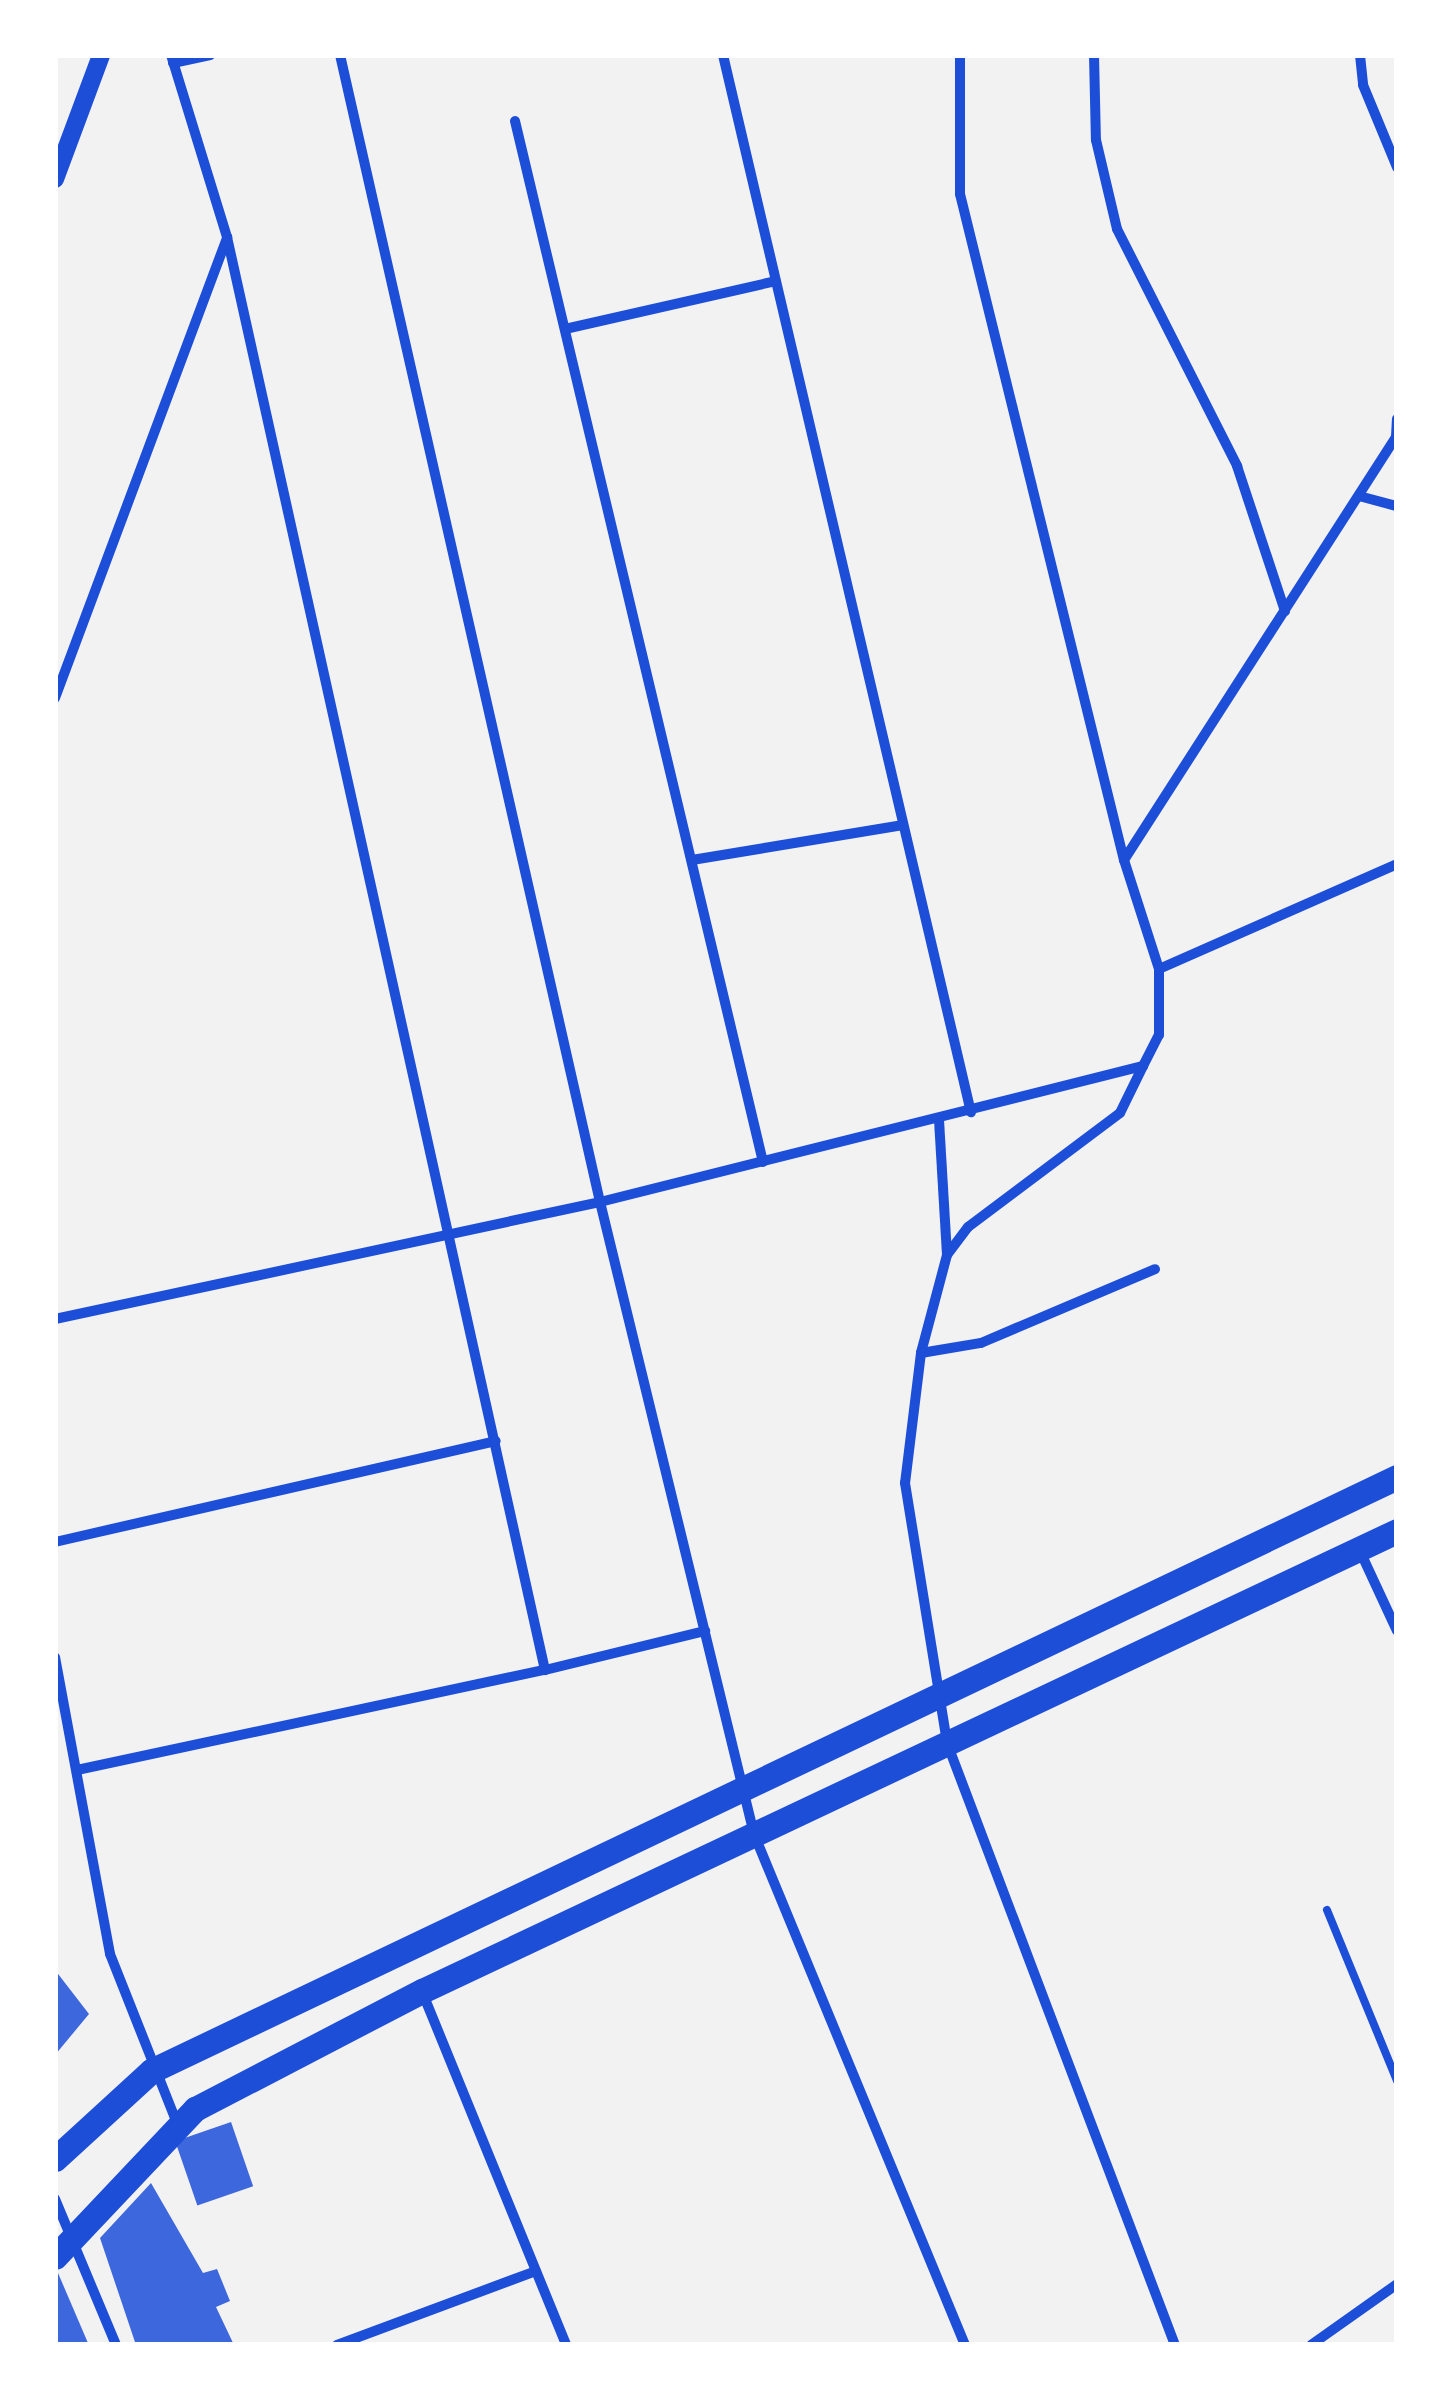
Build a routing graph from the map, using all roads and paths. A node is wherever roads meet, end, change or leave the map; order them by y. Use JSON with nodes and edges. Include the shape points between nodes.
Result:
{"nodes":[{"id":1,"x":102,"y":55,"type":"edge"},
{"id":2,"x":210,"y":55,"type":"edge"},
{"id":3,"x":340,"y":55,"type":"edge"},
{"id":4,"x":723,"y":55,"type":"edge"},
{"id":5,"x":960,"y":55,"type":"edge"},
{"id":6,"x":1094,"y":55,"type":"edge"},
{"id":7,"x":1360,"y":55,"type":"edge"},
{"id":8,"x":172,"y":59,"type":"edge"},
{"id":9,"x":514,"y":121,"type":"dead end"},
{"id":10,"x":1397,"y":167,"type":"edge"},
{"id":11,"x":55,"y":179,"type":"edge"},
{"id":12,"x":226,"y":237,"type":"junction"},
{"id":13,"x":776,"y":281,"type":"junction"},
{"id":14,"x":565,"y":329,"type":"junction"},
{"id":15,"x":1397,"y":419,"type":"edge"},
{"id":16,"x":1396,"y":437,"type":"edge"},
{"id":17,"x":1358,"y":496,"type":"junction"},
{"id":18,"x":1397,"y":506,"type":"edge"},
{"id":19,"x":1284,"y":611,"type":"junction"},
{"id":20,"x":55,"y":698,"type":"edge"},
{"id":21,"x":903,"y":825,"type":"junction"},
{"id":22,"x":692,"y":860,"type":"junction"},
{"id":23,"x":1124,"y":860,"type":"junction"},
{"id":24,"x":1397,"y":864,"type":"edge"},
{"id":25,"x":1159,"y":968,"type":"junction"},
{"id":26,"x":1143,"y":1066,"type":"junction"},
{"id":27,"x":971,"y":1112,"type":"junction"},
{"id":28,"x":939,"y":1120,"type":"junction"},
{"id":29,"x":764,"y":1162,"type":"junction"},
{"id":30,"x":600,"y":1202,"type":"junction"},
{"id":31,"x":452,"y":1234,"type":"junction"},
{"id":32,"x":947,"y":1254,"type":"junction"},
{"id":33,"x":1156,"y":1269,"type":"dead end"},
{"id":34,"x":55,"y":1319,"type":"edge"},
{"id":35,"x":921,"y":1353,"type":"junction"},
{"id":36,"x":496,"y":1442,"type":"junction"},
{"id":37,"x":1397,"y":1477,"type":"edge"},
{"id":38,"x":1397,"y":1530,"type":"edge"},
{"id":39,"x":55,"y":1542,"type":"edge"},
{"id":40,"x":1359,"y":1548,"type":"junction"},
{"id":41,"x":705,"y":1631,"type":"junction"},
{"id":42,"x":1397,"y":1631,"type":"edge"},
{"id":43,"x":55,"y":1657,"type":"edge"},
{"id":44,"x":545,"y":1670,"type":"junction"},
{"id":45,"x":940,"y":1689,"type":"junction"},
{"id":46,"x":946,"y":1743,"type":"junction"},
{"id":47,"x":77,"y":1770,"type":"junction"},
{"id":48,"x":744,"y":1793,"type":"junction"},
{"id":49,"x":754,"y":1834,"type":"junction"},
{"id":50,"x":1327,"y":1910,"type":"dead end"},
{"id":51,"x":422,"y":1992,"type":"junction"},
{"id":52,"x":150,"y":2071,"type":"junction"},
{"id":53,"x":1397,"y":2081,"type":"edge"},
{"id":54,"x":178,"y":2124,"type":"junction"},
{"id":55,"x":55,"y":2160,"type":"edge"},
{"id":56,"x":55,"y":2199,"type":"edge"},
{"id":57,"x":72,"y":2235,"type":"junction"},
{"id":58,"x":55,"y":2257,"type":"edge"},
{"id":59,"x":536,"y":2271,"type":"junction"},
{"id":60,"x":1397,"y":2284,"type":"edge"},
{"id":61,"x":116,"y":2345,"type":"edge"},
{"id":62,"x":338,"y":2345,"type":"edge"},
{"id":63,"x":566,"y":2345,"type":"edge"},
{"id":64,"x":965,"y":2345,"type":"edge"},
{"id":65,"x":1175,"y":2345,"type":"edge"},
{"id":66,"x":1312,"y":2345,"type":"edge"}],
"edges":[{"from":1,"to":11,"type":"street"},
{"from":2,"to":8,"type":"street"},
{"from":3,"to":30,"type":"street"},
{"from":4,"to":13,"type":"street"},
{"from":5,"to":23,"type":"street","via":[[960,194]]},
{"from":6,"to":19,"type":"street","via":[[1098,154],[1117,229],[1237,466]]},
{"from":7,"to":10,"type":"street","via":[[1363,86]]},
{"from":8,"to":12,"type":"street"},
{"from":9,"to":14,"type":"street"},
{"from":12,"to":20,"type":"street"},
{"from":12,"to":31,"type":"street"},
{"from":13,"to":14,"type":"street"},
{"from":13,"to":21,"type":"street"},
{"from":14,"to":22,"type":"street"},
{"from":15,"to":16,"type":"street"},
{"from":16,"to":17,"type":"street"},
{"from":17,"to":18,"type":"street"},
{"from":17,"to":19,"type":"street"},
{"from":19,"to":23,"type":"street"},
{"from":21,"to":22,"type":"street"},
{"from":21,"to":27,"type":"street"},
{"from":22,"to":29,"type":"street"},
{"from":23,"to":25,"type":"street"},
{"from":24,"to":25,"type":"street"},
{"from":25,"to":26,"type":"street","via":[[1159,1034]]},
{"from":26,"to":27,"type":"street"},
{"from":26,"to":32,"type":"street","via":[[1120,1114],[968,1227]]},
{"from":27,"to":28,"type":"street"},
{"from":28,"to":29,"type":"street"},
{"from":28,"to":32,"type":"street"},
{"from":29,"to":30,"type":"street"},
{"from":30,"to":31,"type":"street"},
{"from":30,"to":41,"type":"street"},
{"from":31,"to":34,"type":"street"},
{"from":31,"to":36,"type":"street"},
{"from":32,"to":35,"type":"street"},
{"from":33,"to":35,"type":"street","via":[[981,1343]]},
{"from":35,"to":45,"type":"street","via":[[908,1539]]},
{"from":36,"to":39,"type":"street"},
{"from":36,"to":44,"type":"street"},
{"from":37,"to":45,"type":"main road"},
{"from":38,"to":40,"type":"main road"},
{"from":40,"to":42,"type":"street"},
{"from":40,"to":46,"type":"main road"},
{"from":41,"to":44,"type":"street"},
{"from":41,"to":48,"type":"street"},
{"from":43,"to":47,"type":"street"},
{"from":44,"to":47,"type":"street"},
{"from":45,"to":46,"type":"street"},
{"from":45,"to":48,"type":"main road"},
{"from":46,"to":49,"type":"main road"},
{"from":46,"to":65,"type":"street"},
{"from":47,"to":52,"type":"street","via":[[110,1954]]},
{"from":48,"to":49,"type":"street"},
{"from":48,"to":52,"type":"main road"},
{"from":49,"to":51,"type":"main road"},
{"from":49,"to":64,"type":"street"},
{"from":50,"to":53,"type":"lane"},
{"from":51,"to":54,"type":"main road"},
{"from":51,"to":59,"type":"street"},
{"from":52,"to":54,"type":"street"},
{"from":52,"to":55,"type":"main road"},
{"from":54,"to":57,"type":"main road"},
{"from":56,"to":57,"type":"street"},
{"from":57,"to":58,"type":"main road"},
{"from":57,"to":61,"type":"street"},
{"from":59,"to":62,"type":"street"},
{"from":59,"to":63,"type":"street"},
{"from":60,"to":66,"type":"street"}]}
